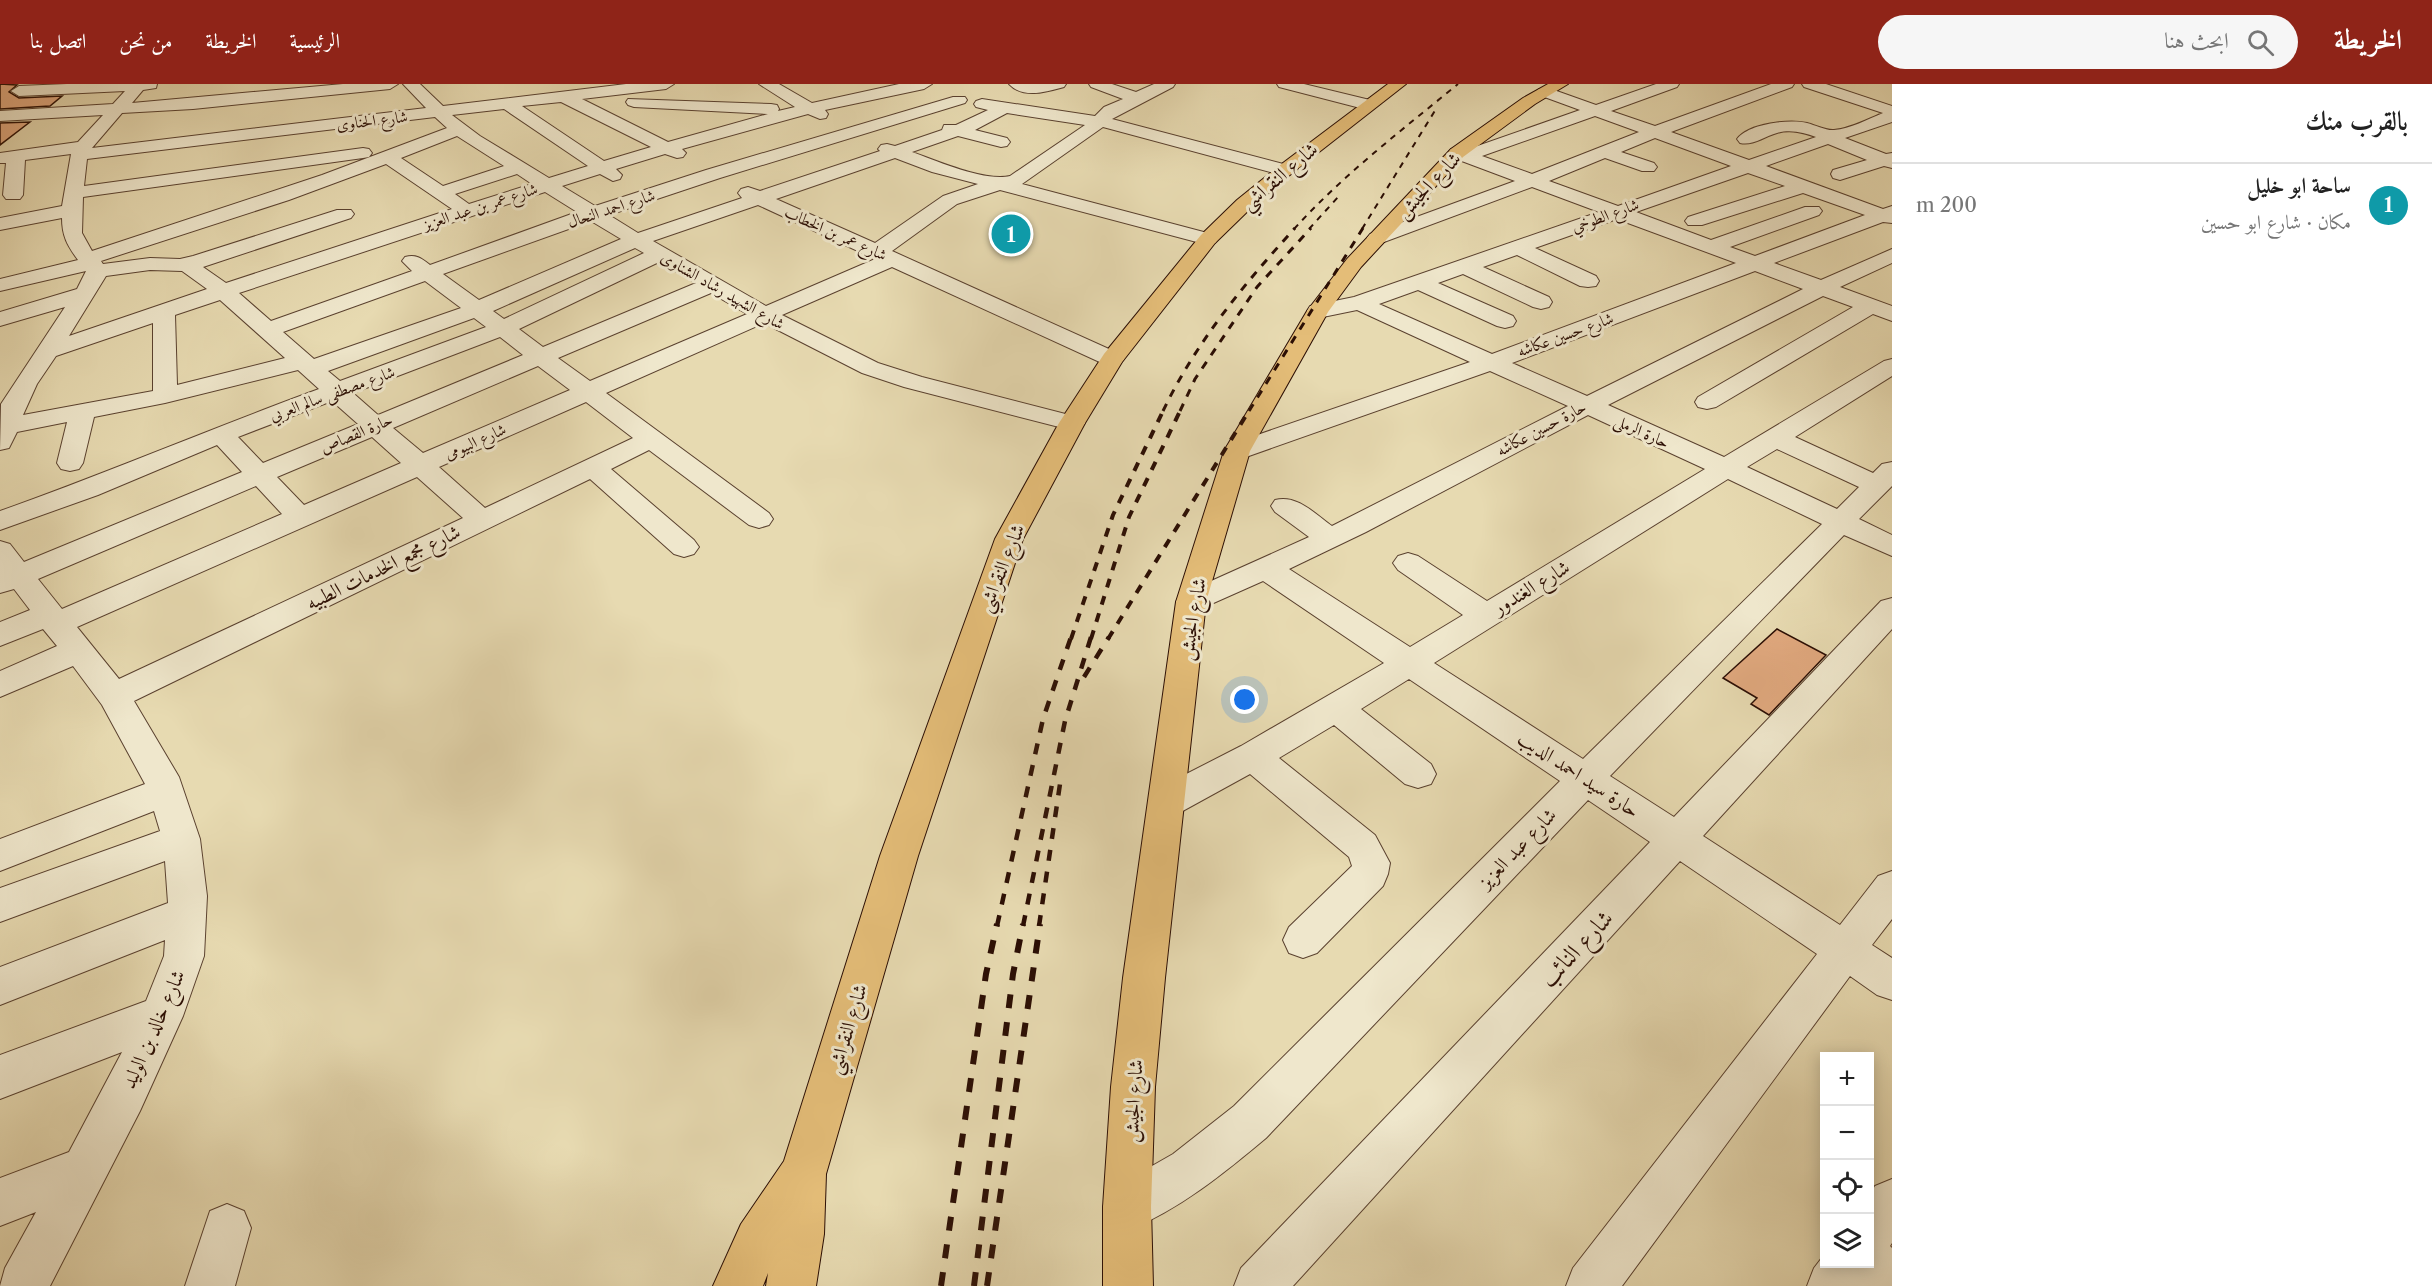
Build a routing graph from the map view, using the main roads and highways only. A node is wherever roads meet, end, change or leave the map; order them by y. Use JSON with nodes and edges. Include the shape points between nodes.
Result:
{"nodes":[{"id":1,"x":1398,"y":84,"type":"edge"},
{"id":2,"x":1552,"y":88,"type":"edge"},
{"id":3,"x":802,"y":1174,"type":"junction"},
{"id":4,"x":738,"y":1286,"type":"edge"},
{"id":5,"x":791,"y":1286,"type":"edge"},
{"id":6,"x":1128,"y":1286,"type":"edge"}],
"edges":[{"from":1,"to":3,"type":"main road","name":"شارع النقراشي","via":[[1285,170],[1208,239],[1112,359],[1072,423],[1010,539],[972,642],[899,856]]},
{"from":2,"to":6,"type":"main road","name":"شارع الجيش","via":[[1462,154],[1354,263],[1318,311],[1237,452],[1191,602],[1133,1087]]},
{"from":3,"to":4,"type":"main road","name":"شارع النقراشي","via":[[775,1209]]},
{"from":3,"to":5,"type":"main road","name":"شارع النقراشي","via":[[800,1234]]}]}
